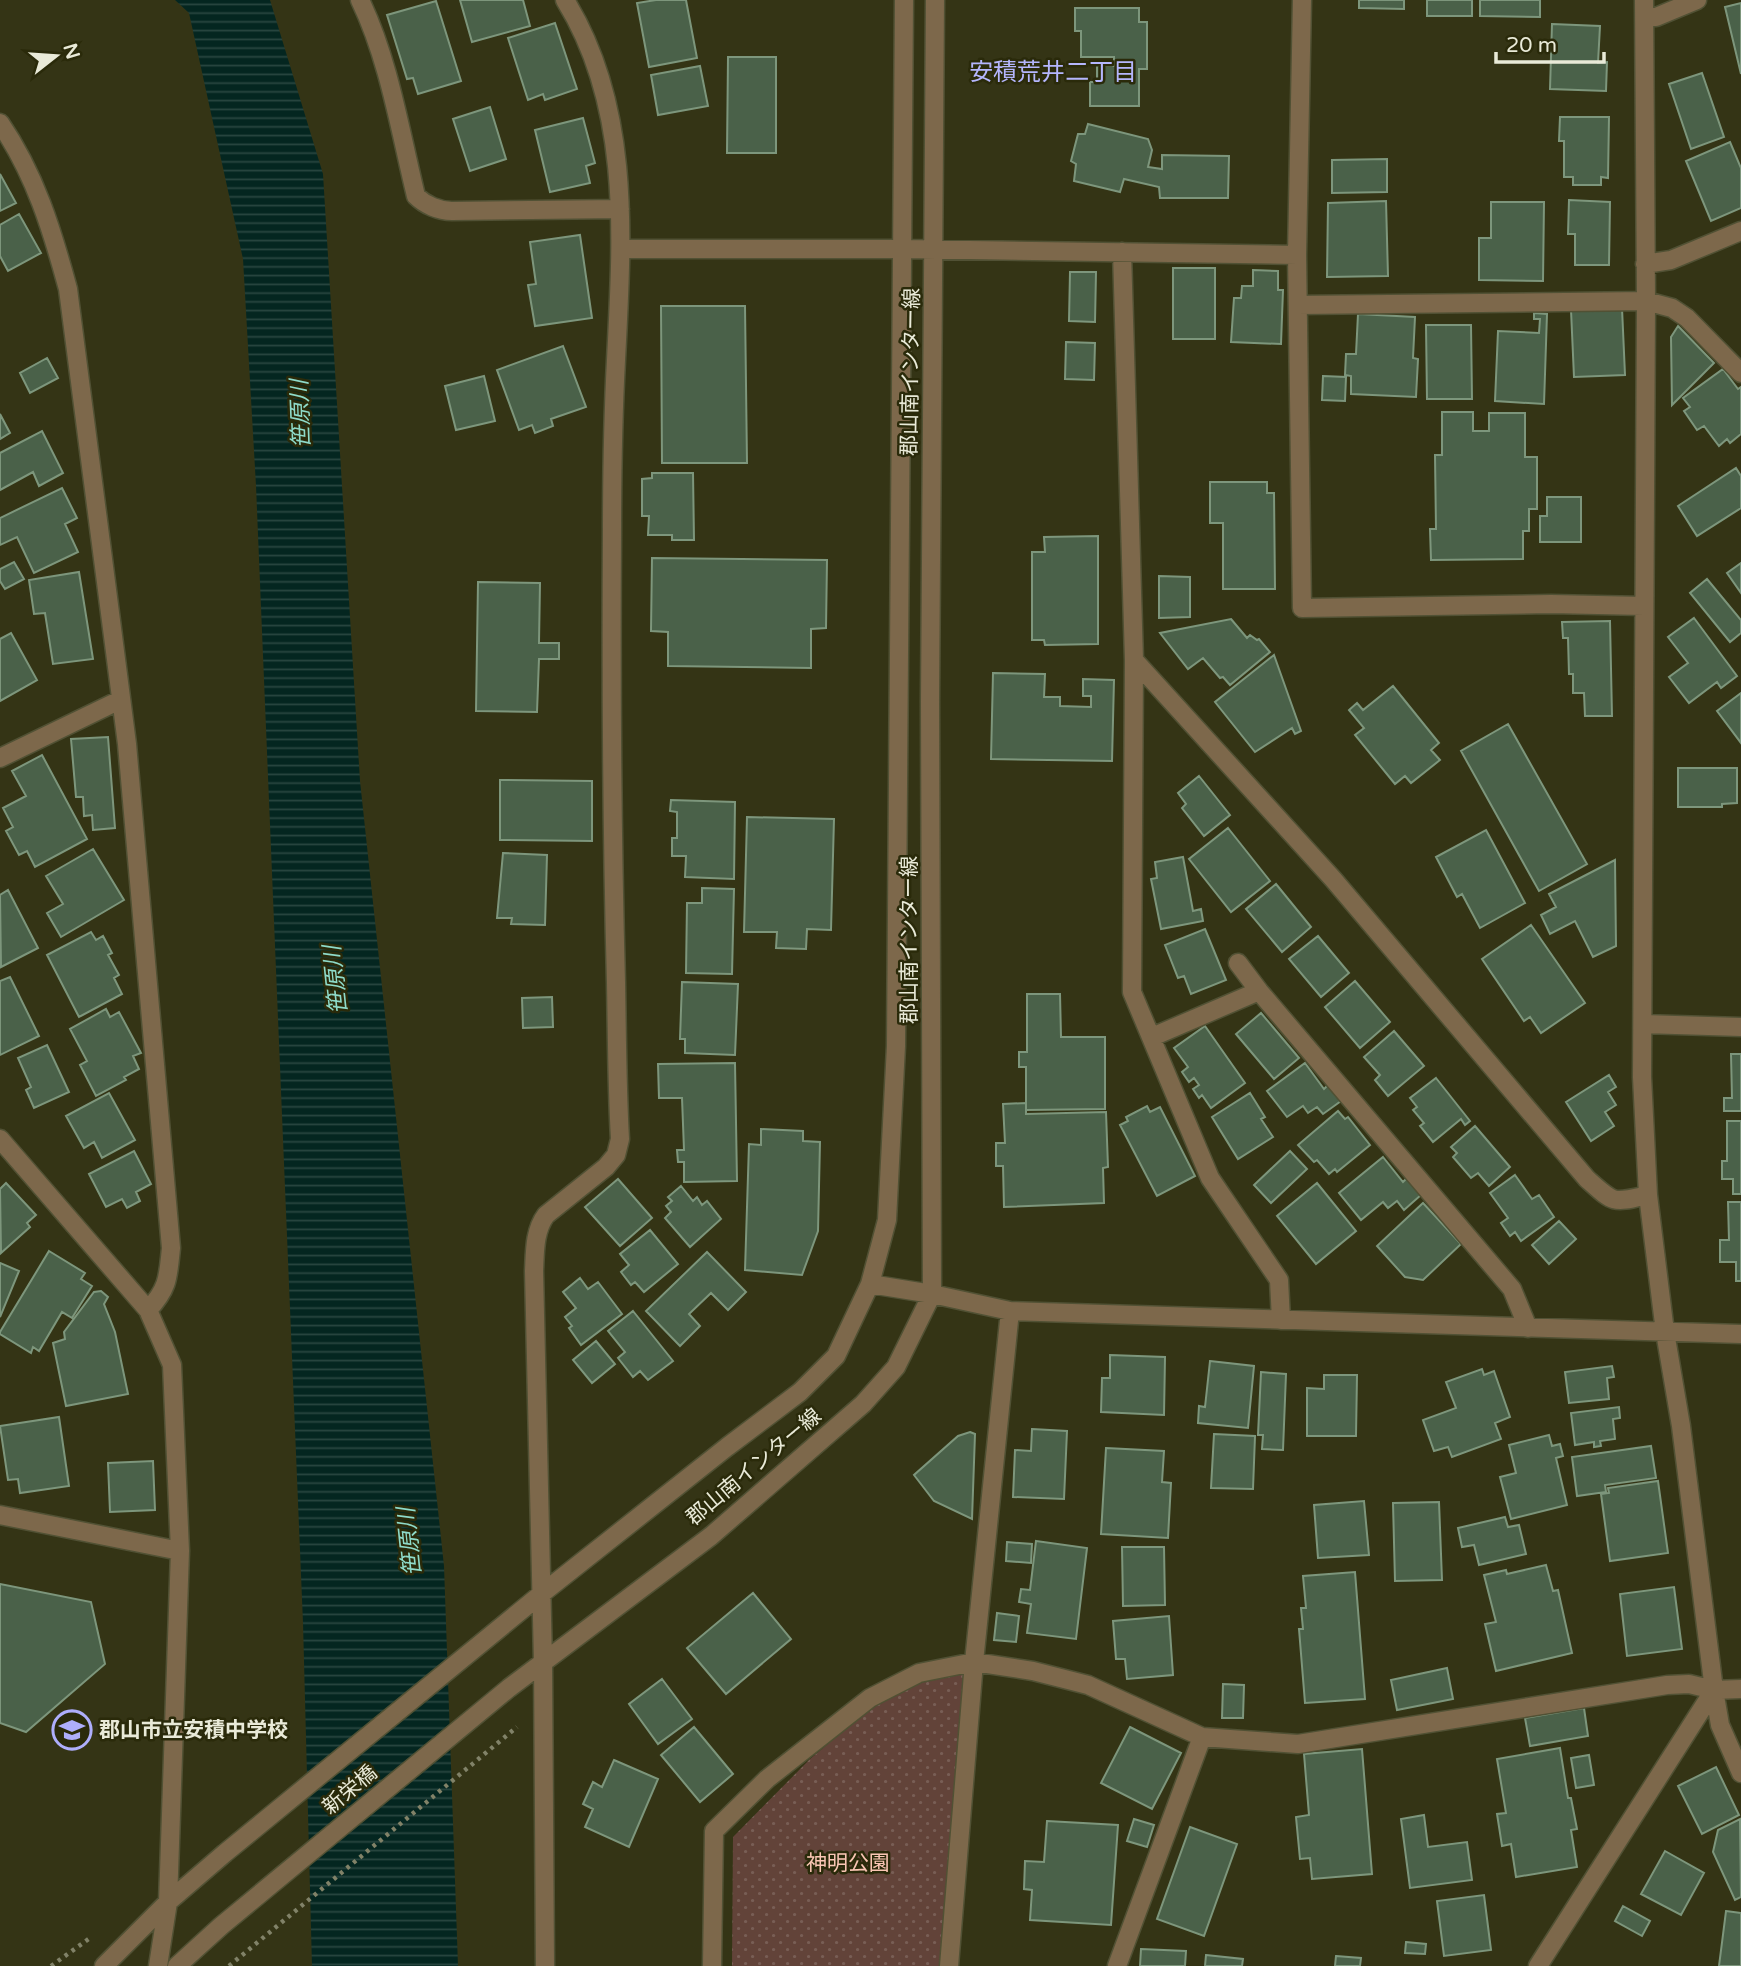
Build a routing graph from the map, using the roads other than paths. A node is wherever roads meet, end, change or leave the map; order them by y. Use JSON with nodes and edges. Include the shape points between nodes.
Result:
{"nodes":[{"id":1,"x":360,"y":0,"type":"edge"},
{"id":2,"x":565,"y":0,"type":"edge"},
{"id":3,"x":904,"y":0,"type":"edge"},
{"id":4,"x":935,"y":0,"type":"edge"},
{"id":5,"x":1302,"y":0,"type":"edge"},
{"id":6,"x":1697,"y":0,"type":"edge"},
{"id":7,"x":1644,"y":8,"type":"edge"},
{"id":8,"x":0,"y":123,"type":"edge"},
{"id":9,"x":620,"y":209,"type":"junction"},
{"id":10,"x":1741,"y":231,"type":"edge"},
{"id":11,"x":622,"y":249,"type":"junction"},
{"id":12,"x":903,"y":249,"type":"junction"},
{"id":13,"x":934,"y":249,"type":"junction"},
{"id":14,"x":1122,"y":252,"type":"junction"},
{"id":15,"x":1297,"y":255,"type":"junction"},
{"id":16,"x":1645,"y":264,"type":"junction"},
{"id":17,"x":1646,"y":301,"type":"junction"},
{"id":18,"x":1298,"y":304,"type":"junction"},
{"id":19,"x":1741,"y":373,"type":"edge"},
{"id":20,"x":1644,"y":606,"type":"junction"},
{"id":21,"x":1133,"y":660,"type":"junction"},
{"id":22,"x":120,"y":700,"type":"junction"},
{"id":23,"x":0,"y":758,"type":"edge"},
{"id":24,"x":1238,"y":962,"type":"dead end"},
{"id":25,"x":1259,"y":991,"type":"junction"},
{"id":26,"x":1643,"y":1024,"type":"junction"},
{"id":27,"x":1741,"y":1027,"type":"edge"},
{"id":28,"x":1152,"y":1037,"type":"junction"},
{"id":29,"x":0,"y":1139,"type":"edge"},
{"id":30,"x":1648,"y":1195,"type":"junction"},
{"id":31,"x":870,"y":1284,"type":"junction"},
{"id":32,"x":932,"y":1294,"type":"junction"},
{"id":33,"x":148,"y":1310,"type":"junction"},
{"id":34,"x":1010,"y":1311,"type":"junction"},
{"id":35,"x":1281,"y":1320,"type":"junction"},
{"id":36,"x":1528,"y":1328,"type":"junction"},
{"id":37,"x":1665,"y":1332,"type":"junction"},
{"id":38,"x":1741,"y":1334,"type":"edge"},
{"id":39,"x":0,"y":1515,"type":"edge"},
{"id":40,"x":180,"y":1550,"type":"junction"},
{"id":41,"x":541,"y":1595,"type":"junction"},
{"id":42,"x":543,"y":1662,"type":"junction"},
{"id":43,"x":974,"y":1662,"type":"junction"},
{"id":44,"x":509,"y":1688,"type":"joint"},
{"id":45,"x":1741,"y":1689,"type":"edge"},
{"id":46,"x":1714,"y":1690,"type":"junction"},
{"id":47,"x":1202,"y":1737,"type":"junction"},
{"id":48,"x":1741,"y":1773,"type":"edge"},
{"id":49,"x":168,"y":1902,"type":"junction"},
{"id":50,"x":104,"y":1966,"type":"edge"},
{"id":51,"x":158,"y":1966,"type":"edge"},
{"id":52,"x":177,"y":1966,"type":"edge"},
{"id":53,"x":545,"y":1966,"type":"edge"},
{"id":54,"x":712,"y":1966,"type":"edge"},
{"id":55,"x":949,"y":1966,"type":"edge"},
{"id":56,"x":1117,"y":1966,"type":"edge"},
{"id":57,"x":1538,"y":1966,"type":"edge"}],
"edges":[{"from":1,"to":9,"type":"street","via":[[379,49],[416,196],[422,201],[442,211]]},
{"from":2,"to":9,"type":"street","via":[[599,75],[614,131]]},
{"from":3,"to":12,"type":"street","name":"新栄橋"},
{"from":4,"to":13,"type":"street","name":"郡山南インター線"},
{"from":5,"to":15,"type":"street"},
{"from":6,"to":7,"type":"street","via":[[1656,17]]},
{"from":7,"to":16,"type":"street"},
{"from":8,"to":22,"type":"street","via":[[36,188],[68,289]]},
{"from":9,"to":11,"type":"street"},
{"from":10,"to":16,"type":"street","via":[[1671,260]]},
{"from":11,"to":12,"type":"street"},
{"from":11,"to":41,"type":"street","via":[[611,528],[612,854],[620,1139],[606,1167],[546,1215],[536,1242]]},
{"from":12,"to":13,"type":"street"},
{"from":12,"to":31,"type":"street","name":"新栄橋","via":[[896,1046],[887,1220]]},
{"from":13,"to":14,"type":"street"},
{"from":13,"to":32,"type":"street","name":"郡山南インター線"},
{"from":14,"to":15,"type":"street"},
{"from":14,"to":21,"type":"street"},
{"from":15,"to":18,"type":"street"},
{"from":16,"to":17,"type":"street"},
{"from":17,"to":18,"type":"street"},
{"from":17,"to":19,"type":"street","via":[[1687,318]]},
{"from":17,"to":20,"type":"street"},
{"from":18,"to":20,"type":"street","via":[[1302,608]]},
{"from":20,"to":26,"type":"street"},
{"from":21,"to":28,"type":"street","via":[[1132,992]]},
{"from":21,"to":30,"type":"street","via":[[1333,879],[1587,1179],[1614,1201]]},
{"from":22,"to":23,"type":"street"},
{"from":22,"to":33,"type":"street","via":[[171,1248],[168,1281]]},
{"from":24,"to":25,"type":"street"},
{"from":25,"to":28,"type":"street"},
{"from":25,"to":36,"type":"street","via":[[1512,1289]]},
{"from":26,"to":27,"type":"street"},
{"from":26,"to":30,"type":"street"},
{"from":28,"to":35,"type":"street","via":[[1210,1178],[1279,1280]]},
{"from":29,"to":33,"type":"street"},
{"from":30,"to":37,"type":"street"},
{"from":31,"to":32,"type":"street"},
{"from":31,"to":41,"type":"street","name":"新栄橋","via":[[836,1356],[800,1392]]},
{"from":32,"to":34,"type":"street"},
{"from":32,"to":42,"type":"street","name":"郡山南インター線","via":[[896,1367],[863,1404],[710,1536]]},
{"from":33,"to":40,"type":"street","via":[[172,1365]]},
{"from":34,"to":35,"type":"street"},
{"from":34,"to":43,"type":"street"},
{"from":35,"to":36,"type":"street"},
{"from":36,"to":37,"type":"street"},
{"from":37,"to":38,"type":"street"},
{"from":37,"to":46,"type":"street"},
{"from":39,"to":40,"type":"street"},
{"from":40,"to":49,"type":"street"},
{"from":41,"to":42,"type":"street"},
{"from":41,"to":49,"type":"street","name":"新栄橋"},
{"from":42,"to":44,"type":"street","name":"郡山南インター線"},
{"from":42,"to":53,"type":"street"},
{"from":43,"to":47,"type":"street","via":[[1088,1685]]},
{"from":43,"to":54,"type":"street","via":[[919,1673],[870,1698],[767,1779],[714,1831]]},
{"from":43,"to":55,"type":"street"},
{"from":44,"to":52,"type":"street","name":"新栄橋"},
{"from":45,"to":46,"type":"street"},
{"from":46,"to":47,"type":"street","via":[[1667,1685],[1298,1744]]},
{"from":46,"to":48,"type":"street","via":[[1723,1734]]},
{"from":46,"to":57,"type":"street"},
{"from":47,"to":56,"type":"street"},
{"from":49,"to":50,"type":"street","name":"新栄橋"},
{"from":49,"to":51,"type":"street"}]}
